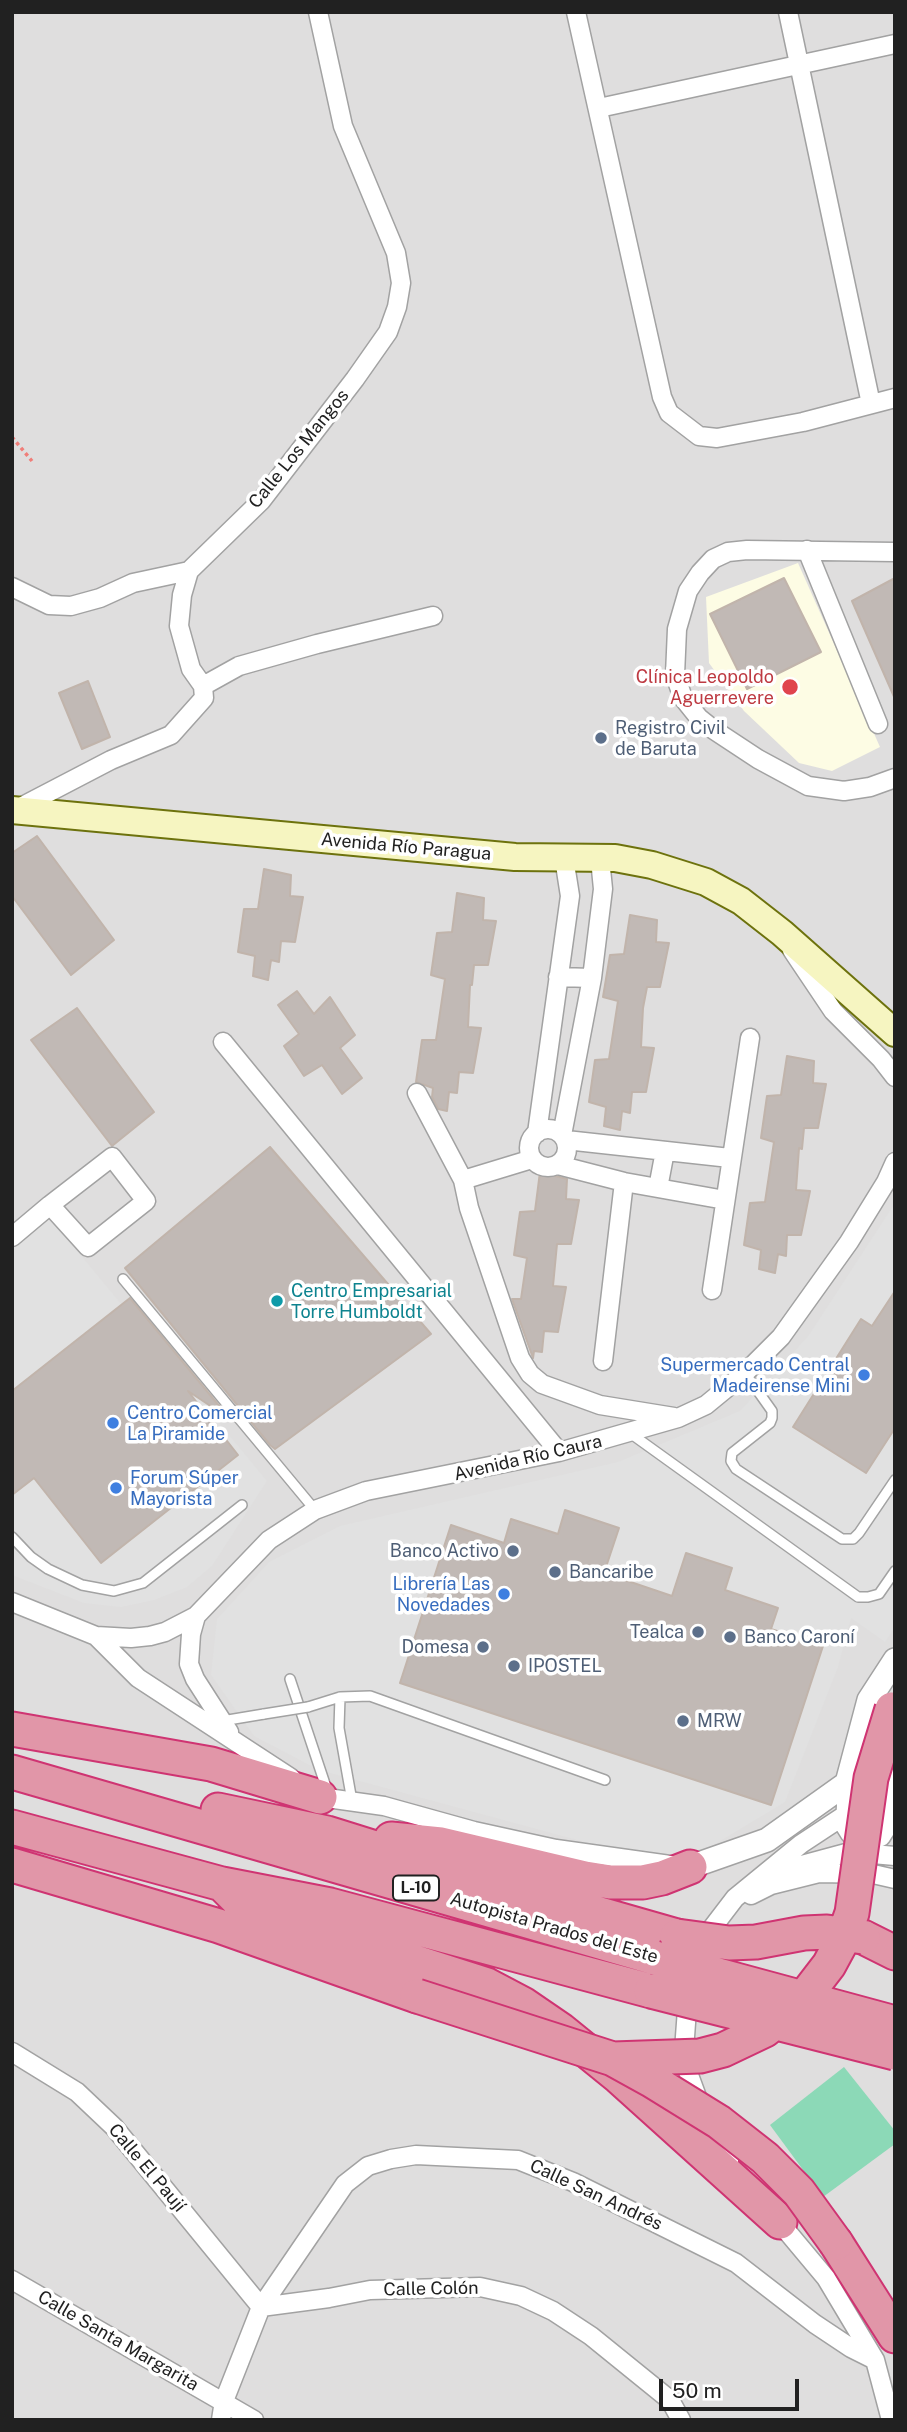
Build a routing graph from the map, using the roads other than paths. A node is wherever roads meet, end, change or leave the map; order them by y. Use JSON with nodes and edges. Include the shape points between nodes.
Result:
{"nodes":[{"id":1,"x":318,"y":12,"type":"edge"},
{"id":2,"x":576,"y":12,"type":"edge"},
{"id":3,"x":788,"y":12,"type":"edge"},
{"id":4,"x":895,"y":44,"type":"edge"},
{"id":5,"x":800,"y":66,"type":"junction"},
{"id":6,"x":599,"y":108,"type":"junction"},
{"id":7,"x":895,"y":398,"type":"edge"},
{"id":8,"x":871,"y":404,"type":"junction"},
{"id":9,"x":807,"y":550,"type":"junction"},
{"id":10,"x":895,"y":552,"type":"edge"},
{"id":11,"x":189,"y":571,"type":"junction"},
{"id":12,"x":12,"y":587,"type":"edge"},
{"id":13,"x":433,"y":617,"type":"dead end"},
{"id":14,"x":204,"y":686,"type":"junction"},
{"id":15,"x":878,"y":723,"type":"dead end"},
{"id":16,"x":895,"y":778,"type":"edge"},
{"id":17,"x":13,"y":810,"type":"edge"},
{"id":18,"x":564,"y":858,"type":"junction"},
{"id":19,"x":600,"y":859,"type":"junction"},
{"id":20,"x":782,"y":933,"type":"junction"},
{"id":21,"x":558,"y":977,"type":"junction"},
{"id":22,"x":592,"y":978,"type":"junction"},
{"id":23,"x":895,"y":1033,"type":"edge"},
{"id":24,"x":750,"y":1038,"type":"dead end"},
{"id":25,"x":223,"y":1042,"type":"dead end"},
{"id":26,"x":895,"y":1077,"type":"edge"},
{"id":27,"x":417,"y":1093,"type":"dead end"},
{"id":28,"x":537,"y":1133,"type":"junction"},
{"id":29,"x":564,"y":1137,"type":"junction"},
{"id":30,"x":665,"y":1151,"type":"junction"},
{"id":31,"x":730,"y":1158,"type":"junction"},
{"id":32,"x":532,"y":1159,"type":"junction"},
{"id":33,"x":895,"y":1162,"type":"edge"},
{"id":34,"x":558,"y":1165,"type":"junction"},
{"id":35,"x":463,"y":1180,"type":"junction"},
{"id":36,"x":890,"y":1180,"type":"edge"},
{"id":37,"x":624,"y":1182,"type":"junction"},
{"id":38,"x":658,"y":1188,"type":"junction"},
{"id":39,"x":726,"y":1200,"type":"junction"},
{"id":40,"x":50,"y":1205,"type":"junction"},
{"id":41,"x":12,"y":1237,"type":"edge"},
{"id":42,"x":123,"y":1279,"type":"dead end"},
{"id":43,"x":712,"y":1290,"type":"dead end"},
{"id":44,"x":603,"y":1361,"type":"dead end"},
{"id":45,"x":745,"y":1373,"type":"junction"},
{"id":46,"x":678,"y":1418,"type":"junction"},
{"id":47,"x":630,"y":1433,"type":"junction"},
{"id":48,"x":559,"y":1452,"type":"junction"},
{"id":49,"x":895,"y":1480,"type":"edge"},
{"id":50,"x":242,"y":1505,"type":"dead end"},
{"id":51,"x":315,"y":1510,"type":"junction"},
{"id":52,"x":12,"y":1537,"type":"edge"},
{"id":53,"x":895,"y":1571,"type":"edge"},
{"id":54,"x":12,"y":1602,"type":"edge"},
{"id":55,"x":195,"y":1616,"type":"junction"},
{"id":56,"x":96,"y":1636,"type":"junction"},
{"id":57,"x":895,"y":1660,"type":"edge"},
{"id":58,"x":290,"y":1679,"type":"dead end"},
{"id":59,"x":340,"y":1697,"type":"junction"},
{"id":60,"x":894,"y":1707,"type":"edge"},
{"id":61,"x":222,"y":1721,"type":"junction"},
{"id":62,"x":12,"y":1729,"type":"edge"},
{"id":63,"x":235,"y":1741,"type":"junction"},
{"id":64,"x":895,"y":1760,"type":"edge"},
{"id":65,"x":12,"y":1773,"type":"edge"},
{"id":66,"x":605,"y":1780,"type":"dead end"},
{"id":67,"x":846,"y":1783,"type":"junction"},
{"id":68,"x":334,"y":1798,"type":"junction"},
{"id":69,"x":894,"y":1804,"type":"edge"},
{"id":70,"x":845,"y":1815,"type":"junction"},
{"id":71,"x":176,"y":1819,"type":"junction"},
{"id":72,"x":12,"y":1827,"type":"edge"},
{"id":73,"x":327,"y":1833,"type":"junction"},
{"id":74,"x":895,"y":1856,"type":"edge"},
{"id":75,"x":12,"y":1865,"type":"edge"},
{"id":76,"x":690,"y":1867,"type":"junction"},
{"id":77,"x":762,"y":1876,"type":"junction"},
{"id":78,"x":895,"y":1879,"type":"edge"},
{"id":79,"x":222,"y":1884,"type":"junction"},
{"id":80,"x":721,"y":1914,"type":"junction"},
{"id":81,"x":666,"y":1947,"type":"junction"},
{"id":82,"x":895,"y":1953,"type":"edge"},
{"id":83,"x":895,"y":2023,"type":"edge"},
{"id":84,"x":12,"y":2052,"type":"edge"},
{"id":85,"x":895,"y":2053,"type":"edge"},
{"id":86,"x":613,"y":2059,"type":"junction"},
{"id":87,"x":780,"y":2222,"type":"junction"},
{"id":88,"x":12,"y":2280,"type":"edge"},
{"id":89,"x":261,"y":2307,"type":"junction"},
{"id":90,"x":885,"y":2348,"type":"edge"},
{"id":91,"x":224,"y":2401,"type":"junction"},
{"id":92,"x":888,"y":2415,"type":"edge"},
{"id":93,"x":222,"y":2420,"type":"edge"},
{"id":94,"x":254,"y":2420,"type":"edge"},
{"id":95,"x":681,"y":2420,"type":"edge"}],
"edges":[{"from":1,"to":11,"type":"street","name":"Calle Los Mangos","via":[[343,126],[396,253],[401,283],[397,307],[388,332],[261,501]]},
{"from":2,"to":6,"type":"street"},
{"from":3,"to":5,"type":"street"},
{"from":4,"to":5,"type":"street"},
{"from":5,"to":6,"type":"street"},
{"from":5,"to":8,"type":"street"},
{"from":6,"to":8,"type":"street","via":[[669,413],[699,436],[717,438]]},
{"from":7,"to":8,"type":"street"},
{"from":9,"to":10,"type":"street"},
{"from":9,"to":15,"type":"street"},
{"from":9,"to":16,"type":"street","via":[[728,552],[700,573],[688,591],[677,629],[675,675],[683,698],[714,730],[808,786],[844,790]]},
{"from":11,"to":12,"type":"street","via":[[133,583],[71,606],[49,605]]},
{"from":11,"to":14,"type":"street","via":[[179,626],[191,669]]},
{"from":13,"to":14,"type":"street","via":[[239,666]]},
{"from":14,"to":17,"type":"street","via":[[204,698],[171,735]]},
{"from":17,"to":18,"type":"main road","name":"Avenida Río Paragua"},
{"from":18,"to":19,"type":"main road","name":"Avenida Río Paragua"},
{"from":18,"to":21,"type":"street","via":[[570,896]]},
{"from":19,"to":20,"type":"main road","name":"Avenida Río Paragua","via":[[652,865],[706,882],[741,901]]},
{"from":19,"to":22,"type":"street","via":[[603,889]]},
{"from":20,"to":23,"type":"main road","name":"Avenida Río Paragua"},
{"from":20,"to":26,"type":"street","name":"Avenida Río Paragua","via":[[833,1011]]},
{"from":21,"to":22,"type":"street"},
{"from":21,"to":28,"type":"street"},
{"from":22,"to":29,"type":"street"},
{"from":24,"to":31,"type":"street"},
{"from":25,"to":48,"type":"street"},
{"from":27,"to":35,"type":"street"},
{"from":28,"to":29,"type":"street","via":[[554,1130]]},
{"from":28,"to":32,"type":"street","via":[[529,1150]]},
{"from":29,"to":30,"type":"street"},
{"from":29,"to":34,"type":"street","via":[[568,1149]]},
{"from":30,"to":31,"type":"street"},
{"from":30,"to":38,"type":"street"},
{"from":31,"to":39,"type":"street"},
{"from":32,"to":34,"type":"street","via":[[539,1166]]},
{"from":32,"to":35,"type":"street"},
{"from":33,"to":36,"type":"street"},
{"from":34,"to":37,"type":"street"},
{"from":35,"to":46,"type":"street","via":[[520,1359],[530,1374],[542,1384],[600,1405]]},
{"from":36,"to":45,"type":"street","name":"Avenida Río Caura","via":[[781,1337]]},
{"from":37,"to":38,"type":"street"},
{"from":37,"to":44,"type":"street"},
{"from":38,"to":39,"type":"street"},
{"from":39,"to":43,"type":"street"},
{"from":40,"to":40,"type":"street","via":[[88,1247],[146,1200],[112,1157]]},
{"from":40,"to":41,"type":"street"},
{"from":42,"to":51,"type":"lane"},
{"from":45,"to":46,"type":"street","name":"Avenida Río Caura","via":[[706,1405]]},
{"from":45,"to":49,"type":"lane","via":[[772,1411],[772,1418],[732,1453],[736,1469],[842,1539],[853,1539],[859,1533]]},
{"from":46,"to":47,"type":"street","name":"Avenida Río Caura"},
{"from":47,"to":48,"type":"street","name":"Avenida Río Caura"},
{"from":47,"to":53,"type":"lane","via":[[858,1597],[879,1594]]},
{"from":48,"to":51,"type":"street","name":"Avenida Río Caura","via":[[366,1491]]},
{"from":50,"to":52,"type":"lane","via":[[143,1583],[114,1591],[82,1585],[48,1569]]},
{"from":51,"to":55,"type":"street","name":"Avenida Río Caura","via":[[269,1540]]},
{"from":54,"to":56,"type":"street"},
{"from":55,"to":56,"type":"street","name":"Avenida Río Caura","via":[[150,1636]]},
{"from":55,"to":61,"type":"street","via":[[190,1664]]},
{"from":56,"to":63,"type":"street","via":[[138,1678]]},
{"from":57,"to":67,"type":"street","via":[[869,1700]]},
{"from":58,"to":68,"type":"lane"},
{"from":59,"to":61,"type":"lane","bridge":true},
{"from":59,"to":66,"type":"lane","via":[[370,1696]]},
{"from":59,"to":68,"type":"lane"},
{"from":60,"to":86,"type":"highway","bridge":true,"via":[[871,1779],[852,1913],[829,1965],[809,1991],[765,2030],[723,2050],[700,2056]]},
{"from":61,"to":63,"type":"street"},
{"from":62,"to":68,"type":"highway","via":[[211,1764]]},
{"from":63,"to":68,"type":"street"},
{"from":64,"to":69,"type":"street"},
{"from":65,"to":71,"type":"highway","name":"Autopista Prados del Este","number":"L-10"},
{"from":67,"to":70,"type":"street"},
{"from":67,"to":76,"type":"street","via":[[767,1840]]},
{"from":68,"to":76,"type":"street","via":[[556,1849]]},
{"from":69,"to":70,"type":"street","via":[[886,1832],[869,1841],[850,1834]]},
{"from":70,"to":77,"type":"street"},
{"from":71,"to":73,"type":"highway","via":[[207,1808]]},
{"from":71,"to":81,"type":"highway","name":"Autopista Prados del Este","number":"L-10"},
{"from":72,"to":79,"type":"highway","name":"Autopista Prados del Este","number":"L-10"},
{"from":73,"to":76,"type":"highway","via":[[441,1843],[611,1882],[643,1882]]},
{"from":73,"to":81,"type":"highway"},
{"from":74,"to":77,"type":"street","via":[[850,1852]]},
{"from":75,"to":86,"type":"highway","bridge":true,"via":[[219,1926]]},
{"from":77,"to":80,"type":"street"},
{"from":78,"to":80,"type":"street","via":[[838,1872],[804,1876],[771,1885]]},
{"from":79,"to":85,"type":"highway","name":"Autopista Prados del Este","number":"L-10","bridge":true,"via":[[344,1908]]},
{"from":79,"to":87,"type":"highway","via":[[246,1908],[487,1984],[523,2004],[619,2077]]},
{"from":80,"to":87,"type":"street","via":[[701,1949],[689,1988],[684,2050],[695,2094],[716,2144]]},
{"from":81,"to":82,"type":"highway","bridge":true,"via":[[827,1932],[863,1937]]},
{"from":81,"to":83,"type":"highway","name":"Autopista Prados del Este","number":"L-10","bridge":true},
{"from":84,"to":89,"type":"street","name":"Calle El Paují","via":[[77,2092],[114,2127]]},
{"from":86,"to":90,"type":"highway","bridge":true,"via":[[719,2122],[784,2176],[836,2243]]},
{"from":87,"to":90,"type":"street"},
{"from":88,"to":91,"type":"street","name":"Calle Santa Margarita"},
{"from":89,"to":90,"type":"street","name":"Calle San Andrés","via":[[345,2184],[368,2166],[416,2155],[518,2160],[573,2182],[736,2263],[851,2348]]},
{"from":89,"to":91,"type":"street","name":"Calle San Andrés"},
{"from":89,"to":95,"type":"street","name":"Calle Colón","via":[[370,2290],[480,2287],[521,2295],[600,2343],[670,2400]]},
{"from":90,"to":92,"type":"street"},
{"from":91,"to":93,"type":"street","name":"Calle San Andrés"},
{"from":91,"to":94,"type":"street"}]}
